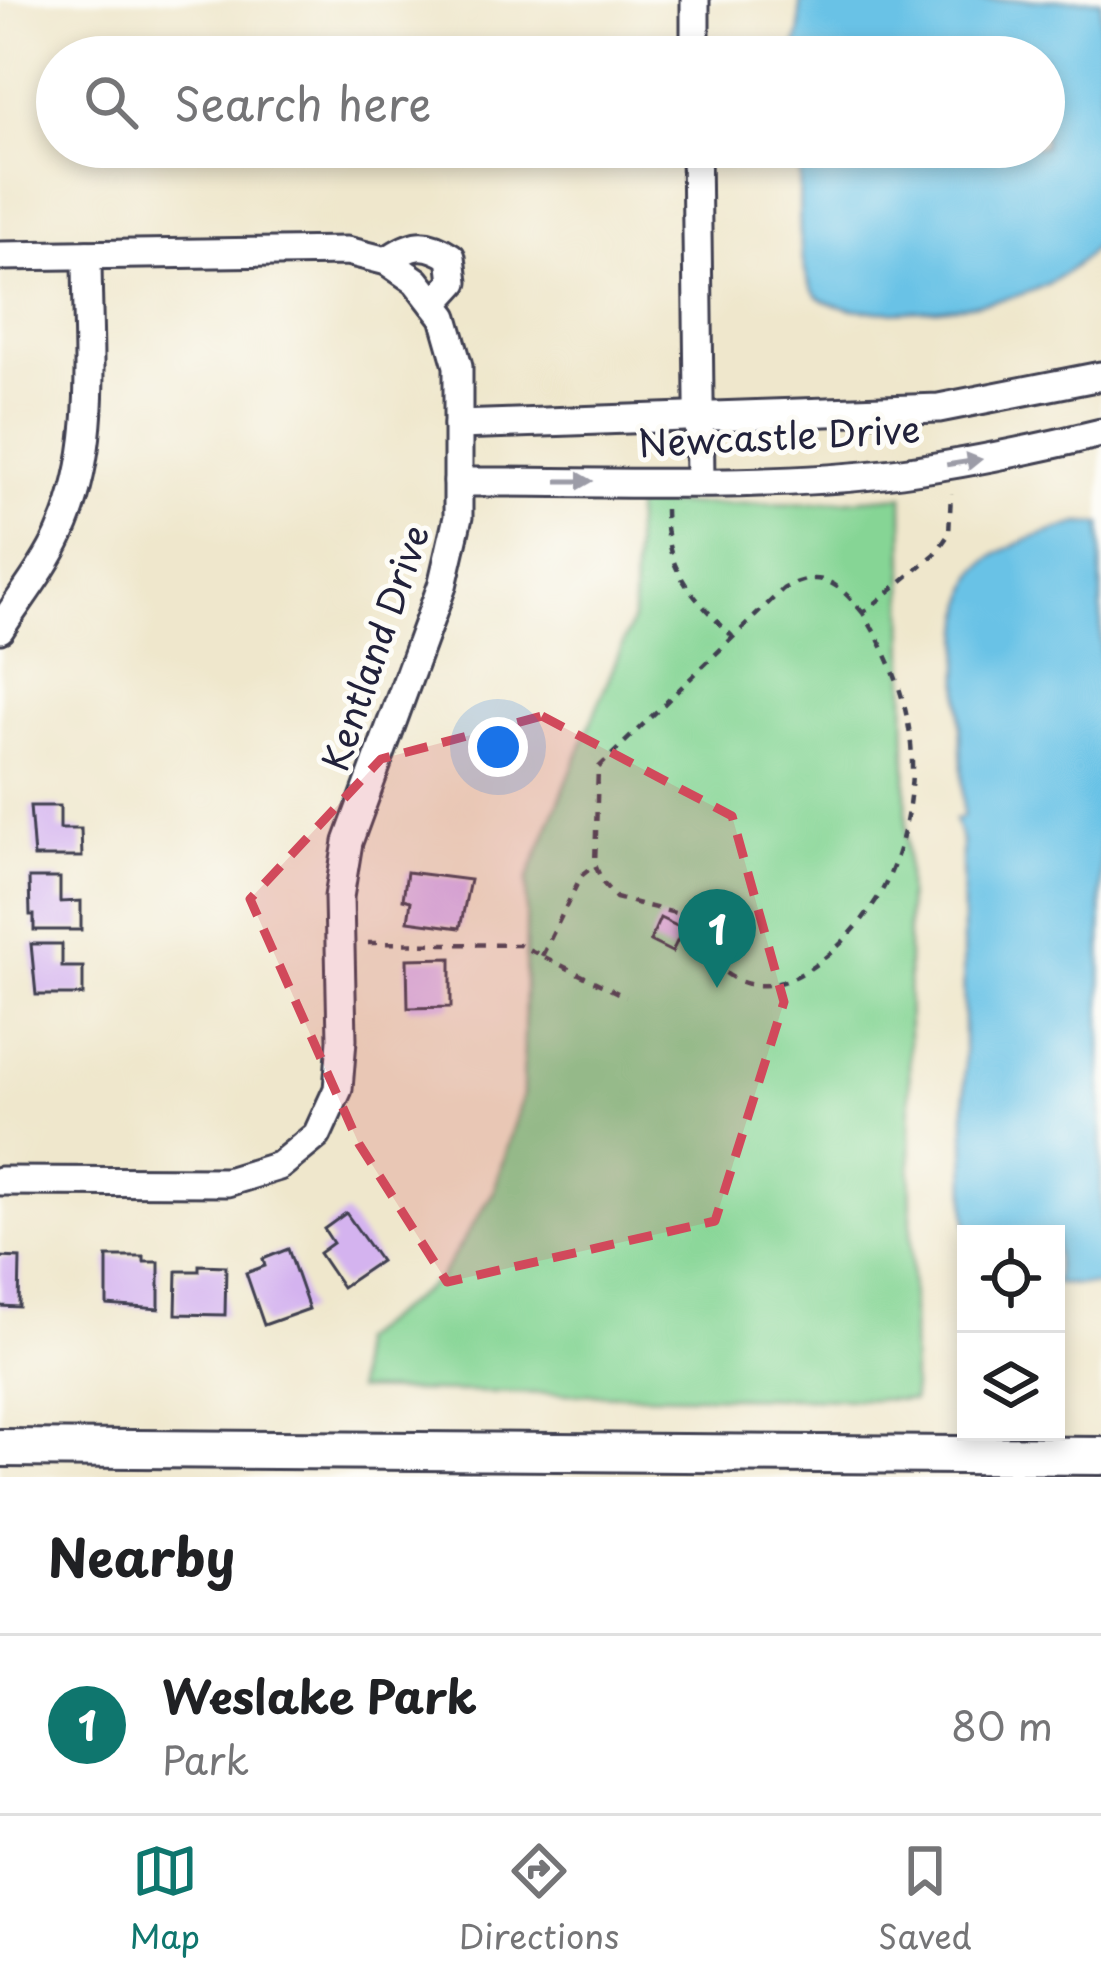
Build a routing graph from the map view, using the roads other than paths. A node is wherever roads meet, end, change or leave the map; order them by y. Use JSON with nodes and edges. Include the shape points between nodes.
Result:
{"nodes":[{"id":1,"x":695,"y":0,"type":"edge"},
{"id":2,"x":695,"y":36,"type":"edge"},
{"id":3,"x":696,"y":168,"type":"edge"},
{"id":4,"x":87,"y":255,"type":"junction"},
{"id":5,"x":0,"y":256,"type":"edge"},
{"id":6,"x":387,"y":261,"type":"junction"},
{"id":7,"x":434,"y":304,"type":"junction"},
{"id":8,"x":1101,"y":376,"type":"edge"},
{"id":9,"x":698,"y":418,"type":"junction"},
{"id":10,"x":458,"y":425,"type":"junction"},
{"id":11,"x":1101,"y":433,"type":"edge"},
{"id":12,"x":700,"y":481,"type":"junction"},
{"id":13,"x":458,"y":482,"type":"junction"},
{"id":14,"x":0,"y":629,"type":"edge"},
{"id":15,"x":0,"y":1181,"type":"edge"},
{"id":16,"x":0,"y":1448,"type":"edge"},
{"id":17,"x":1101,"y":1456,"type":"edge"}],
"edges":[{"from":1,"to":2,"type":"street"},
{"from":3,"to":9,"type":"street"},
{"from":4,"to":5,"type":"street"},
{"from":4,"to":6,"type":"street","via":[[347,251]]},
{"from":4,"to":14,"type":"street","via":[[87,435],[77,487],[59,536]]},
{"from":6,"to":7,"type":"street","name":"Kentland Drive"},
{"from":6,"to":7,"type":"street","via":[[409,245],[431,244],[451,256],[454,282]]},
{"from":7,"to":10,"type":"street","name":"Kentland Drive","via":[[458,366]]},
{"from":8,"to":9,"type":"street","name":"Newcastle Drive","via":[[939,408]]},
{"from":9,"to":10,"type":"street","name":"Newcastle Drive"},
{"from":9,"to":12,"type":"street"},
{"from":10,"to":13,"type":"street","name":"Kentland Drive"},
{"from":12,"to":11,"type":"street","name":"Newcastle Drive","one_way":true,"via":[[901,472]]},
{"from":13,"to":12,"type":"street","name":"Newcastle Drive","one_way":true},
{"from":13,"to":15,"type":"street","name":"Kentland Drive","via":[[442,586],[348,842],[339,897],[338,1089],[317,1135],[279,1166],[227,1183]]},
{"from":16,"to":17,"type":"street"}]}
